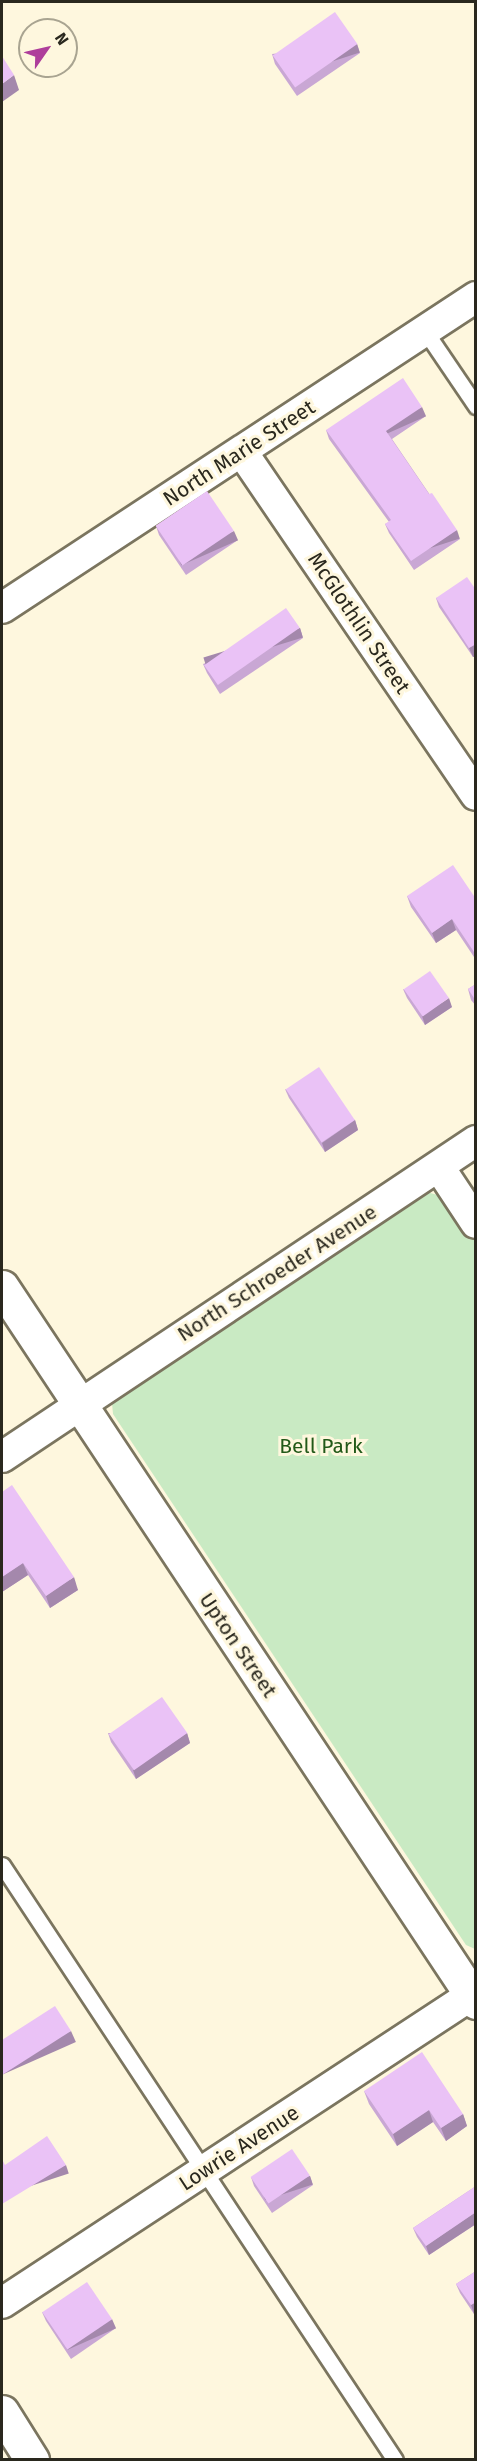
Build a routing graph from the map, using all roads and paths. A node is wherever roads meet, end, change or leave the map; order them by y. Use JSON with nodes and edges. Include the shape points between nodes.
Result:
{"nodes":[{"id":1,"x":476,"y":297,"type":"edge"},
{"id":2,"x":424,"y":331,"type":"junction"},
{"id":3,"x":476,"y":406,"type":"edge"},
{"id":4,"x":242,"y":452,"type":"junction"},
{"id":5,"x":2,"y":608,"type":"edge"},
{"id":6,"x":476,"y":795,"type":"edge"},
{"id":7,"x":476,"y":1141,"type":"edge"},
{"id":8,"x":439,"y":1167,"type":"junction"},
{"id":9,"x":476,"y":1223,"type":"edge"},
{"id":10,"x":2,"y":1287,"type":"edge"},
{"id":11,"x":78,"y":1404,"type":"junction"},
{"id":12,"x":2,"y":1457,"type":"edge"},
{"id":13,"x":2,"y":1865,"type":"edge"},
{"id":14,"x":474,"y":1996,"type":"edge"},
{"id":15,"x":204,"y":2170,"type":"junction"},
{"id":16,"x":2,"y":2303,"type":"edge"},
{"id":17,"x":2,"y":2412,"type":"edge"},
{"id":18,"x":32,"y":2460,"type":"edge"},
{"id":19,"x":395,"y":2460,"type":"edge"}],
"edges":[{"from":1,"to":2,"type":"street","name":"North Marie Street"},
{"from":2,"to":3,"type":"lane"},
{"from":2,"to":4,"type":"street","name":"North Marie Street"},
{"from":4,"to":5,"type":"street","name":"North Marie Street"},
{"from":4,"to":6,"type":"street","name":"McGlothlin Street"},
{"from":7,"to":8,"type":"street","name":"North Schroeder Avenue"},
{"from":8,"to":9,"type":"street"},
{"from":8,"to":11,"type":"street","name":"North Schroeder Avenue"},
{"from":10,"to":11,"type":"street","name":"Upton Street"},
{"from":11,"to":12,"type":"street","name":"North Schroeder Avenue"},
{"from":11,"to":14,"type":"street","name":"Upton Street"},
{"from":13,"to":15,"type":"lane"},
{"from":14,"to":15,"type":"street","name":"Lowrie Avenue"},
{"from":15,"to":16,"type":"street","name":"Lowrie Avenue"},
{"from":15,"to":19,"type":"lane"},
{"from":17,"to":18,"type":"street"}]}
